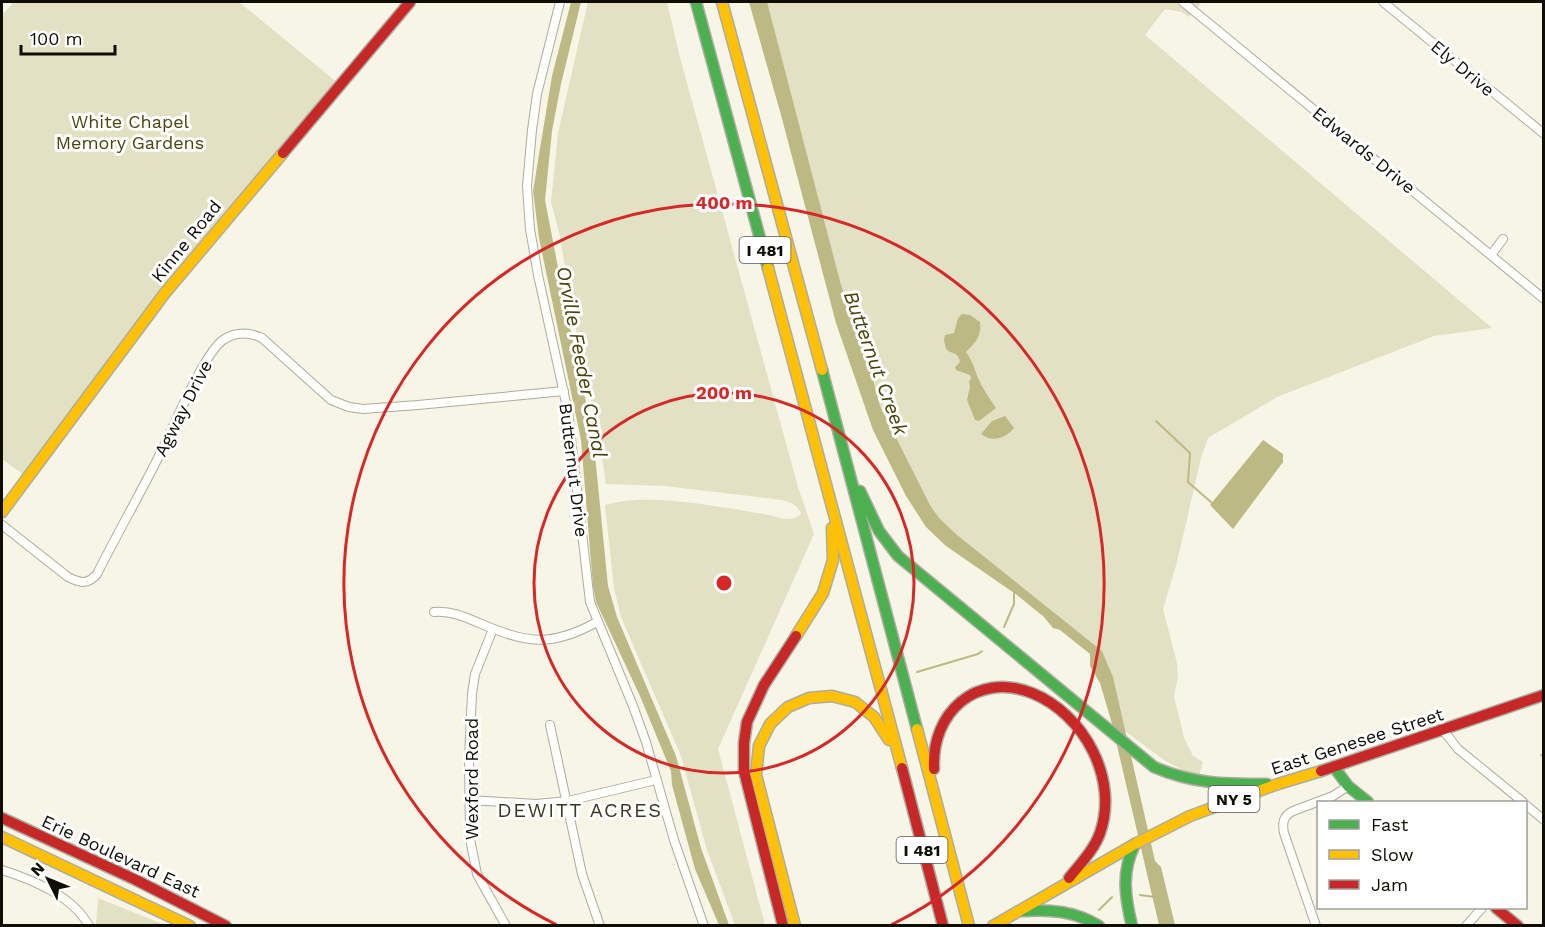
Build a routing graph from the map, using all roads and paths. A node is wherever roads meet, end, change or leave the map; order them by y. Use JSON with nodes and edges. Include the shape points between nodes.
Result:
{"nodes":[{"id":1,"x":410,"y":2,"type":"edge"},
{"id":2,"x":560,"y":2,"type":"edge"},
{"id":3,"x":696,"y":2,"type":"edge"},
{"id":4,"x":722,"y":2,"type":"edge"},
{"id":5,"x":1183,"y":2,"type":"edge"},
{"id":6,"x":1383,"y":2,"type":"edge"},
{"id":7,"x":1544,"y":134,"type":"edge"},
{"id":8,"x":1503,"y":239,"type":"dead end"},
{"id":9,"x":1491,"y":255,"type":"junction"},
{"id":10,"x":1544,"y":299,"type":"edge"},
{"id":11,"x":564,"y":391,"type":"junction"},
{"id":12,"x":846,"y":461,"type":"junction"},
{"id":13,"x":830,"y":499,"type":"junction"},
{"id":14,"x":2,"y":512,"type":"edge"},
{"id":15,"x":2,"y":525,"type":"edge"},
{"id":16,"x":434,"y":612,"type":"dead end"},
{"id":17,"x":597,"y":622,"type":"junction"},
{"id":18,"x":493,"y":629,"type":"junction"},
{"id":19,"x":1544,"y":695,"type":"edge"},
{"id":20,"x":550,"y":725,"type":"dead end"},
{"id":21,"x":1443,"y":730,"type":"junction"},
{"id":22,"x":1334,"y":767,"type":"junction"},
{"id":23,"x":903,"y":776,"type":"junction"},
{"id":24,"x":657,"y":780,"type":"junction"},
{"id":25,"x":1278,"y":784,"type":"junction"},
{"id":26,"x":1347,"y":786,"type":"junction"},
{"id":27,"x":936,"y":798,"type":"junction"},
{"id":28,"x":469,"y":800,"type":"junction"},
{"id":29,"x":568,"y":801,"type":"junction"},
{"id":30,"x":1320,"y":801,"type":"edge"},
{"id":31,"x":1367,"y":801,"type":"edge"},
{"id":32,"x":1520,"y":801,"type":"edge"},
{"id":33,"x":1317,"y":802,"type":"edge"},
{"id":34,"x":1527,"y":806,"type":"edge"},
{"id":35,"x":2,"y":818,"type":"edge"},
{"id":36,"x":1544,"y":820,"type":"edge"},
{"id":37,"x":2,"y":837,"type":"edge"},
{"id":38,"x":1135,"y":844,"type":"junction"},
{"id":39,"x":2,"y":870,"type":"edge"},
{"id":40,"x":1062,"y":885,"type":"junction"},
{"id":41,"x":1481,"y":909,"type":"edge"},
{"id":42,"x":1497,"y":909,"type":"edge"},
{"id":43,"x":1017,"y":912,"type":"junction"},
{"id":44,"x":968,"y":920,"type":"edge"},
{"id":45,"x":87,"y":922,"type":"edge"},
{"id":46,"x":943,"y":925,"type":"edge"},
{"id":47,"x":190,"y":926,"type":"edge"},
{"id":48,"x":226,"y":926,"type":"edge"},
{"id":49,"x":506,"y":926,"type":"edge"},
{"id":50,"x":600,"y":926,"type":"edge"},
{"id":51,"x":704,"y":926,"type":"edge"},
{"id":52,"x":783,"y":926,"type":"edge"},
{"id":53,"x":795,"y":926,"type":"edge"},
{"id":54,"x":993,"y":926,"type":"edge"},
{"id":55,"x":1099,"y":926,"type":"edge"},
{"id":56,"x":1132,"y":926,"type":"edge"},
{"id":57,"x":1316,"y":926,"type":"edge"},
{"id":58,"x":1466,"y":926,"type":"edge"},
{"id":59,"x":1518,"y":926,"type":"edge"}],
"edges":[{"from":1,"to":14,"type":"main road","name":"Kinne Road","via":[[165,293]]},
{"from":2,"to":11,"type":"street","name":"Butternut Drive","via":[[537,94],[527,186],[538,275]]},
{"from":3,"to":13,"type":"main road","number":"I 481"},
{"from":4,"to":12,"type":"main road","number":"I 481"},
{"from":5,"to":9,"type":"street","name":"Edwards Drive"},
{"from":6,"to":7,"type":"street","name":"Ely Drive"},
{"from":8,"to":9,"type":"street"},
{"from":9,"to":10,"type":"street","name":"Edwards Drive"},
{"from":11,"to":15,"type":"street","name":"Agway Drive","via":[[411,406],[349,407],[331,400],[262,338],[253,334],[233,335],[222,341],[207,359],[92,581],[78,582],[68,577]]},
{"from":11,"to":17,"type":"street","name":"Butternut Drive","via":[[587,590]]},
{"from":12,"to":25,"type":"main road","via":[[873,519],[898,555],[1148,763],[1190,782]]},
{"from":12,"to":27,"type":"main road","number":"I 481"},
{"from":13,"to":23,"type":"main road","number":"I 481"},
{"from":13,"to":52,"type":"main road","via":[[833,560],[828,582],[759,694],[747,722],[744,743],[744,771]]},
{"from":16,"to":18,"type":"street","via":[[446,612]]},
{"from":17,"to":18,"type":"street","via":[[548,640]]},
{"from":17,"to":24,"type":"street","name":"Butternut Drive","via":[[633,706]]},
{"from":18,"to":28,"type":"street","name":"Wexford Road","via":[[475,674],[472,694]]},
{"from":19,"to":21,"type":"main road","name":"East Genesee Street","number":"NY 5"},
{"from":20,"to":29,"type":"street"},
{"from":21,"to":22,"type":"main road","name":"East Genesee Street","number":"NY 5"},
{"from":21,"to":32,"type":"street","via":[[1458,749]]},
{"from":22,"to":25,"type":"main road","name":"East Genesee Street","number":"NY 5"},
{"from":22,"to":26,"type":"main road"},
{"from":23,"to":46,"type":"main road","number":"I 481"},
{"from":23,"to":53,"type":"main road","via":[[880,722],[850,700],[813,696],[783,709],[767,727],[757,751],[756,775]]},
{"from":24,"to":29,"type":"street"},
{"from":24,"to":51,"type":"street","name":"Butternut Drive"},
{"from":25,"to":38,"type":"main road","name":"East Genesee Street","number":"NY 5","via":[[1190,816]]},
{"from":26,"to":30,"type":"street"},
{"from":26,"to":31,"type":"main road"},
{"from":27,"to":40,"type":"main road","via":[[935,736],[955,705],[998,687],[1024,691],[1052,704],[1067,716],[1091,747],[1104,793],[1104,813],[1096,842]]},
{"from":27,"to":44,"type":"main road","number":"I 481"},
{"from":28,"to":29,"type":"street","via":[[536,804]]},
{"from":28,"to":49,"type":"street","name":"Wexford Road","via":[[474,863]]},
{"from":29,"to":50,"type":"street","via":[[582,874]]},
{"from":33,"to":57,"type":"street","via":[[1288,813],[1283,822]]},
{"from":34,"to":36,"type":"street"},
{"from":35,"to":48,"type":"main road","name":"Erie Boulevard East"},
{"from":37,"to":47,"type":"main road","name":"Erie Boulevard East"},
{"from":38,"to":40,"type":"main road","name":"East Genesee Street","number":"NY 5"},
{"from":38,"to":56,"type":"main road","via":[[1124,868]]},
{"from":39,"to":45,"type":"street","via":[[60,896]]},
{"from":40,"to":43,"type":"main road","name":"East Genesee Street","number":"NY 5"},
{"from":41,"to":58,"type":"street"},
{"from":42,"to":59,"type":"main road"},
{"from":43,"to":54,"type":"main road","name":"East Genesee Street","number":"NY 5"},
{"from":43,"to":55,"type":"main road","via":[[1072,912]]}]}
